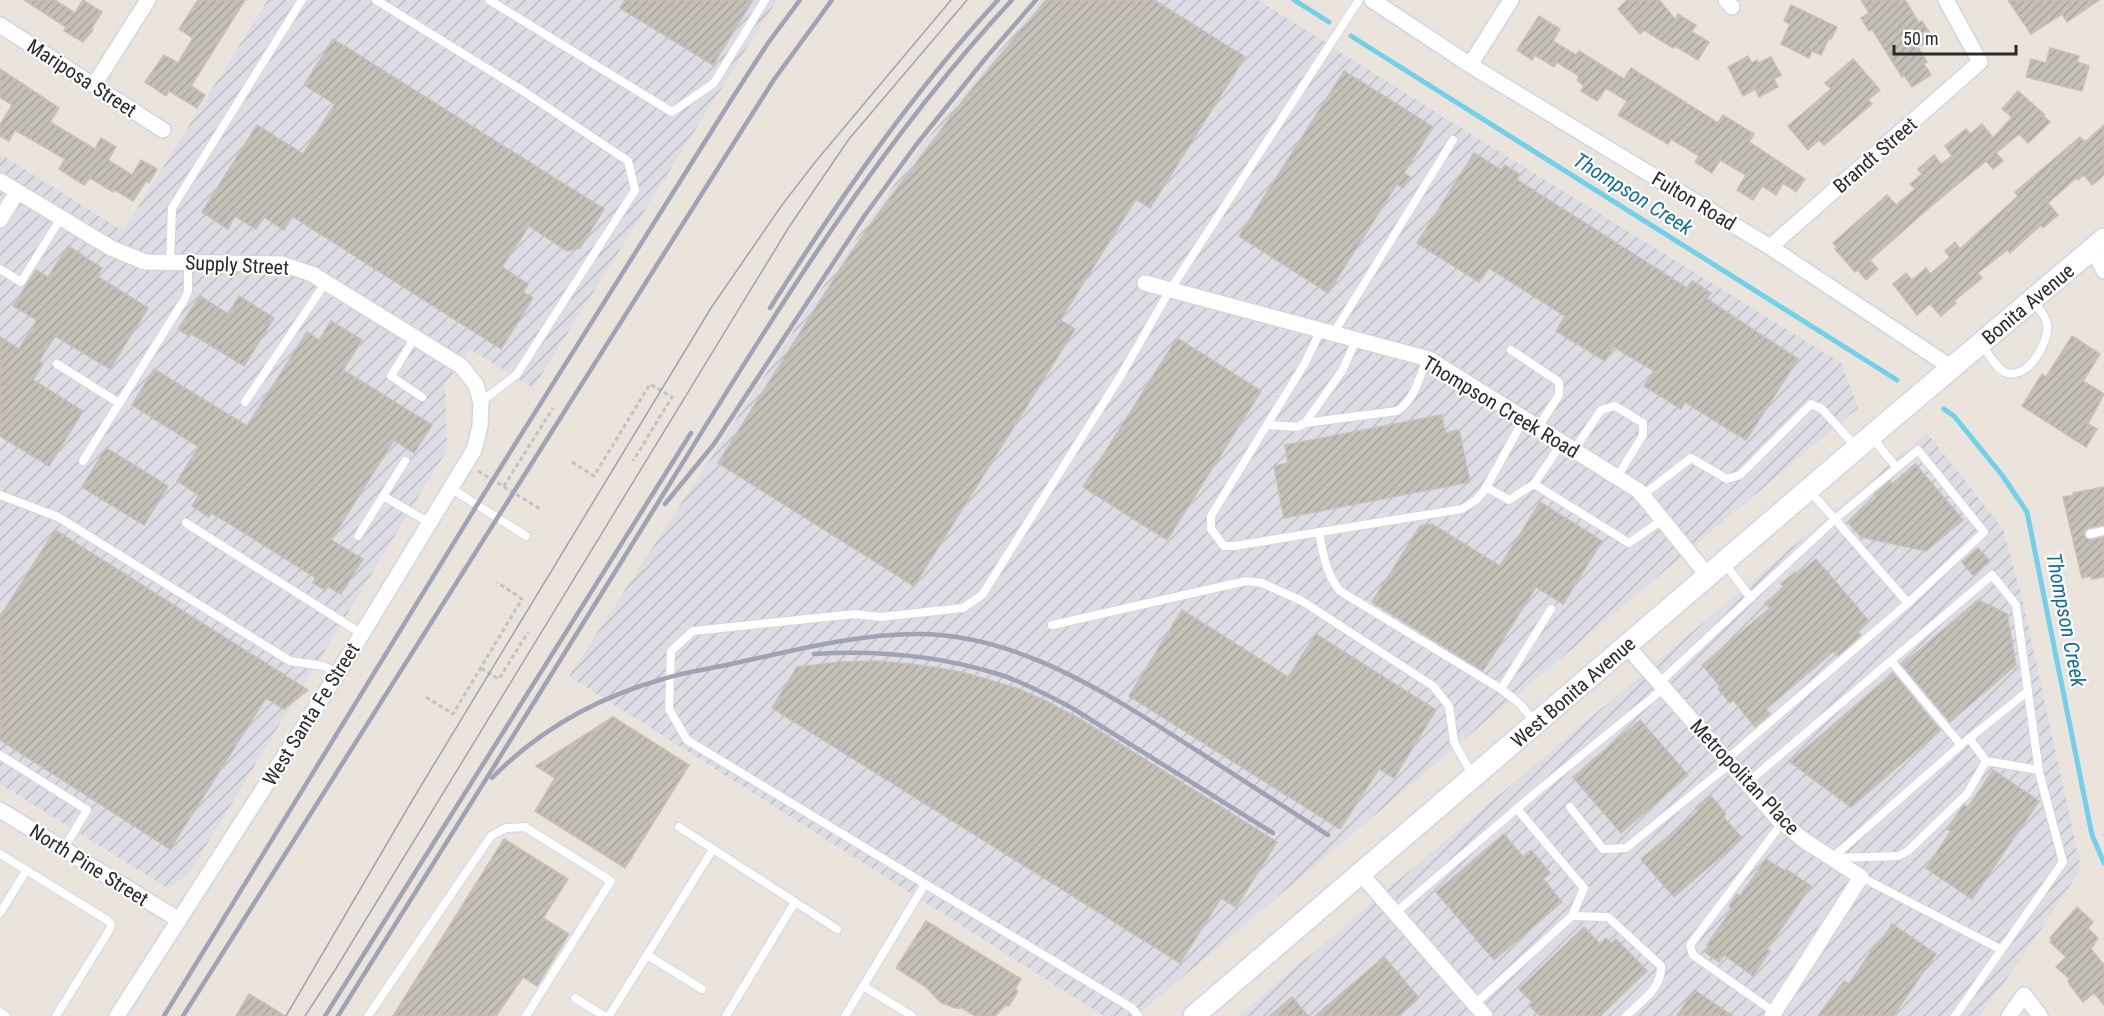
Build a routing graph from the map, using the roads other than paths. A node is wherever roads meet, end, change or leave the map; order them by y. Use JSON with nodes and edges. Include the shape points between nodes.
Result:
{"nodes":[{"id":1,"x":148,"y":0,"type":"edge"},
{"id":2,"x":302,"y":0,"type":"edge"},
{"id":3,"x":376,"y":0,"type":"edge"},
{"id":4,"x":489,"y":0,"type":"edge"},
{"id":5,"x":765,"y":0,"type":"edge"},
{"id":6,"x":1359,"y":0,"type":"edge"},
{"id":7,"x":1372,"y":0,"type":"edge"},
{"id":8,"x":1511,"y":0,"type":"edge"},
{"id":9,"x":1946,"y":0,"type":"edge"},
{"id":10,"x":0,"y":25,"type":"edge"},
{"id":11,"x":1470,"y":65,"type":"junction"},
{"id":12,"x":94,"y":85,"type":"junction"},
{"id":13,"x":163,"y":130,"type":"dead end"},
{"id":14,"x":1453,"y":140,"type":"dead end"},
{"id":15,"x":0,"y":181,"type":"edge"},
{"id":16,"x":17,"y":192,"type":"junction"},
{"id":17,"x":61,"y":218,"type":"junction"},
{"id":18,"x":0,"y":220,"type":"edge"},
{"id":19,"x":2099,"y":244,"type":"edge"},
{"id":20,"x":1770,"y":247,"type":"junction"},
{"id":21,"x":170,"y":262,"type":"junction"},
{"id":22,"x":188,"y":262,"type":"junction"},
{"id":23,"x":0,"y":269,"type":"edge"},
{"id":24,"x":2104,"y":271,"type":"edge"},
{"id":25,"x":326,"y":282,"type":"junction"},
{"id":26,"x":1145,"y":283,"type":"dead end"},
{"id":27,"x":1170,"y":290,"type":"junction"},
{"id":28,"x":2032,"y":300,"type":"junction"},
{"id":29,"x":1327,"y":332,"type":"junction"},
{"id":30,"x":415,"y":337,"type":"junction"},
{"id":31,"x":1356,"y":340,"type":"junction"},
{"id":32,"x":1981,"y":344,"type":"junction"},
{"id":33,"x":1511,"y":350,"type":"dead end"},
{"id":34,"x":1426,"y":359,"type":"junction"},
{"id":35,"x":57,"y":364,"type":"dead end"},
{"id":36,"x":1952,"y":368,"type":"junction"},
{"id":37,"x":422,"y":397,"type":"dead end"},
{"id":38,"x":245,"y":402,"type":"dead end"},
{"id":39,"x":119,"y":403,"type":"junction"},
{"id":40,"x":481,"y":403,"type":"junction"},
{"id":41,"x":1524,"y":419,"type":"junction"},
{"id":42,"x":1305,"y":423,"type":"junction"},
{"id":43,"x":1268,"y":425,"type":"junction"},
{"id":44,"x":1538,"y":427,"type":"junction"},
{"id":45,"x":1864,"y":442,"type":"junction"},
{"id":46,"x":1568,"y":446,"type":"junction"},
{"id":47,"x":405,"y":460,"type":"dead end"},
{"id":48,"x":82,"y":461,"type":"dead end"},
{"id":49,"x":1896,"y":467,"type":"junction"},
{"id":50,"x":1617,"y":477,"type":"junction"},
{"id":51,"x":1534,"y":484,"type":"junction"},
{"id":52,"x":1486,"y":487,"type":"junction"},
{"id":53,"x":452,"y":489,"type":"junction"},
{"id":54,"x":1809,"y":490,"type":"junction"},
{"id":55,"x":0,"y":495,"type":"edge"},
{"id":56,"x":1643,"y":495,"type":"junction"},
{"id":57,"x":383,"y":496,"type":"junction"},
{"id":58,"x":1835,"y":519,"type":"junction"},
{"id":59,"x":1662,"y":520,"type":"junction"},
{"id":60,"x":186,"y":523,"type":"dead end"},
{"id":61,"x":429,"y":523,"type":"junction"},
{"id":62,"x":2104,"y":531,"type":"edge"},
{"id":63,"x":1319,"y":532,"type":"junction"},
{"id":64,"x":2090,"y":534,"type":"dead end"},
{"id":65,"x":358,"y":536,"type":"dead end"},
{"id":66,"x":526,"y":536,"type":"dead end"},
{"id":67,"x":1716,"y":569,"type":"junction"},
{"id":68,"x":1751,"y":598,"type":"junction"},
{"id":69,"x":1908,"y":603,"type":"junction"},
{"id":70,"x":1551,"y":609,"type":"dead end"},
{"id":71,"x":1052,"y":625,"type":"dead end"},
{"id":72,"x":362,"y":634,"type":"junction"},
{"id":73,"x":1627,"y":645,"type":"junction"},
{"id":74,"x":1891,"y":661,"type":"junction"},
{"id":75,"x":338,"y":673,"type":"junction"},
{"id":76,"x":1661,"y":685,"type":"junction"},
{"id":77,"x":1501,"y":689,"type":"junction"},
{"id":78,"x":2028,"y":691,"type":"junction"},
{"id":79,"x":1536,"y":723,"type":"junction"},
{"id":80,"x":1969,"y":738,"type":"junction"},
{"id":81,"x":1961,"y":745,"type":"junction"},
{"id":82,"x":0,"y":755,"type":"edge"},
{"id":83,"x":1986,"y":761,"type":"junction"},
{"id":84,"x":1728,"y":762,"type":"junction"},
{"id":85,"x":2039,"y":770,"type":"junction"},
{"id":86,"x":1474,"y":777,"type":"junction"},
{"id":87,"x":1747,"y":783,"type":"junction"},
{"id":88,"x":1570,"y":807,"type":"dead end"},
{"id":89,"x":1517,"y":809,"type":"junction"},
{"id":90,"x":0,"y":810,"type":"edge"},
{"id":91,"x":1782,"y":823,"type":"junction"},
{"id":92,"x":679,"y":827,"type":"dead end"},
{"id":93,"x":713,"y":849,"type":"junction"},
{"id":94,"x":63,"y":850,"type":"junction"},
{"id":95,"x":0,"y":854,"type":"edge"},
{"id":96,"x":1832,"y":858,"type":"junction"},
{"id":97,"x":26,"y":871,"type":"junction"},
{"id":98,"x":1361,"y":874,"type":"junction"},
{"id":99,"x":1861,"y":877,"type":"junction"},
{"id":100,"x":925,"y":884,"type":"junction"},
{"id":101,"x":795,"y":902,"type":"junction"},
{"id":102,"x":0,"y":913,"type":"edge"},
{"id":103,"x":1395,"y":913,"type":"junction"},
{"id":104,"x":1572,"y":916,"type":"junction"},
{"id":105,"x":179,"y":920,"type":"junction"},
{"id":106,"x":837,"y":929,"type":"dead end"},
{"id":107,"x":2000,"y":949,"type":"junction"},
{"id":108,"x":647,"y":955,"type":"junction"},
{"id":109,"x":863,"y":986,"type":"junction"},
{"id":110,"x":702,"y":989,"type":"dead end"},
{"id":111,"x":575,"y":998,"type":"dead end"},
{"id":112,"x":1480,"y":1010,"type":"edge"},
{"id":113,"x":0,"y":1012,"type":"edge"},
{"id":114,"x":1773,"y":1014,"type":"edge"},
{"id":115,"x":6,"y":1016,"type":"edge"},
{"id":116,"x":56,"y":1016,"type":"edge"},
{"id":117,"x":117,"y":1016,"type":"edge"},
{"id":118,"x":368,"y":1016,"type":"edge"},
{"id":119,"x":526,"y":1016,"type":"edge"},
{"id":120,"x":604,"y":1016,"type":"edge"},
{"id":121,"x":609,"y":1016,"type":"edge"},
{"id":122,"x":726,"y":1016,"type":"edge"},
{"id":123,"x":845,"y":1016,"type":"edge"},
{"id":124,"x":912,"y":1016,"type":"edge"},
{"id":125,"x":1138,"y":1016,"type":"edge"},
{"id":126,"x":1194,"y":1016,"type":"edge"},
{"id":127,"x":1626,"y":1016,"type":"edge"},
{"id":128,"x":1956,"y":1016,"type":"edge"},
{"id":129,"x":2009,"y":1016,"type":"edge"},
{"id":130,"x":2040,"y":1016,"type":"edge"}],
"edges":[{"from":1,"to":12,"type":"street"},
{"from":2,"to":21,"type":"lane","via":[[172,208]]},
{"from":3,"to":40,"type":"lane","via":[[628,161],[635,190],[517,374]]},
{"from":4,"to":5,"type":"lane","via":[[672,112],[714,83]]},
{"from":6,"to":27,"type":"lane"},
{"from":7,"to":11,"type":"street","name":"Fulton Road"},
{"from":8,"to":11,"type":"street"},
{"from":9,"to":20,"type":"street","name":"Brandt Street","via":[[1980,62]]},
{"from":10,"to":12,"type":"street","name":"Mariposa Street"},
{"from":11,"to":20,"type":"street","name":"Fulton Road"},
{"from":12,"to":13,"type":"street","name":"Mariposa Street"},
{"from":14,"to":29,"type":"lane"},
{"from":15,"to":16,"type":"street","name":"Supply Street"},
{"from":16,"to":17,"type":"street","name":"Supply Street"},
{"from":16,"to":18,"type":"street"},
{"from":17,"to":21,"type":"street","name":"Supply Street","via":[[129,257],[145,262]]},
{"from":17,"to":23,"type":"lane","via":[[21,282]]},
{"from":19,"to":24,"type":"street"},
{"from":19,"to":28,"type":"main road","name":"Bonita Avenue"},
{"from":20,"to":36,"type":"street","name":"Fulton Road"},
{"from":21,"to":22,"type":"street","name":"Supply Street"},
{"from":22,"to":25,"type":"street","name":"Supply Street","via":[[282,264]]},
{"from":22,"to":39,"type":"lane","via":[[188,291],[184,300]]},
{"from":25,"to":30,"type":"street","name":"Supply Street"},
{"from":25,"to":38,"type":"lane"},
{"from":26,"to":27,"type":"street","name":"Thompson Creek Road"},
{"from":27,"to":29,"type":"street","name":"Thompson Creek Road"},
{"from":27,"to":100,"type":"lane","via":[[1120,377],[982,595],[963,608],[880,617],[855,614],[693,631],[671,651],[669,708],[687,740]]},
{"from":28,"to":32,"type":"main road","name":"Bonita Avenue"},
{"from":28,"to":32,"type":"lane","via":[[2047,320],[2048,330],[2040,353],[2029,364],[2009,374]]},
{"from":29,"to":31,"type":"street","name":"Thompson Creek Road"},
{"from":29,"to":43,"type":"lane"},
{"from":30,"to":37,"type":"lane","via":[[391,376]]},
{"from":30,"to":40,"type":"street","name":"Supply Street","via":[[460,366],[476,385]]},
{"from":31,"to":34,"type":"street","name":"Thompson Creek Road"},
{"from":31,"to":42,"type":"lane","via":[[1342,371]]},
{"from":32,"to":36,"type":"main road","name":"Bonita Avenue"},
{"from":33,"to":44,"type":"lane","via":[[1559,382],[1559,395]]},
{"from":34,"to":41,"type":"street","name":"Thompson Creek Road"},
{"from":34,"to":42,"type":"lane","via":[[1414,393],[1397,411]]},
{"from":35,"to":39,"type":"lane"},
{"from":36,"to":45,"type":"main road","name":"West Bonita Avenue"},
{"from":39,"to":48,"type":"lane"},
{"from":40,"to":53,"type":"street","name":"West Santa Fe Street","via":[[474,450]]},
{"from":41,"to":44,"type":"street","name":"Thompson Creek Road"},
{"from":41,"to":52,"type":"lane"},
{"from":42,"to":43,"type":"lane","via":[[1298,427]]},
{"from":43,"to":63,"type":"lane","via":[[1211,516],[1211,529],[1224,546]]},
{"from":44,"to":46,"type":"street","name":"Thompson Creek Road"},
{"from":45,"to":49,"type":"lane"},
{"from":45,"to":54,"type":"main road","name":"West Bonita Avenue"},
{"from":45,"to":56,"type":"lane","via":[[1811,404],[1740,475],[1727,479],[1691,458]]},
{"from":46,"to":50,"type":"street","name":"Thompson Creek Road"},
{"from":46,"to":50,"type":"lane","via":[[1601,410],[1615,406],[1642,423],[1643,435]]},
{"from":46,"to":51,"type":"lane"},
{"from":47,"to":57,"type":"lane"},
{"from":49,"to":58,"type":"lane"},
{"from":49,"to":69,"type":"lane","via":[[1918,450],[1984,532]]},
{"from":50,"to":56,"type":"street","name":"Thompson Creek Road"},
{"from":51,"to":52,"type":"lane","via":[[1509,500]]},
{"from":51,"to":59,"type":"lane","via":[[1629,543]]},
{"from":52,"to":63,"type":"lane","via":[[1462,509]]},
{"from":53,"to":61,"type":"street","name":"West Santa Fe Street"},
{"from":53,"to":66,"type":"lane"},
{"from":54,"to":58,"type":"lane"},
{"from":54,"to":67,"type":"main road","name":"West Bonita Avenue"},
{"from":55,"to":75,"type":"lane","via":[[58,517],[290,661],[323,666]]},
{"from":56,"to":59,"type":"street","name":"Thompson Creek Road"},
{"from":57,"to":61,"type":"lane"},
{"from":57,"to":65,"type":"lane"},
{"from":58,"to":68,"type":"lane"},
{"from":58,"to":69,"type":"lane"},
{"from":59,"to":67,"type":"street","name":"Thompson Creek Road"},
{"from":60,"to":72,"type":"lane"},
{"from":61,"to":72,"type":"street","name":"West Santa Fe Street"},
{"from":62,"to":64,"type":"lane"},
{"from":63,"to":77,"type":"lane","via":[[1326,567],[1340,591]]},
{"from":67,"to":68,"type":"lane"},
{"from":67,"to":73,"type":"main road","name":"West Bonita Avenue"},
{"from":68,"to":76,"type":"lane"},
{"from":69,"to":84,"type":"lane"},
{"from":70,"to":77,"type":"lane"},
{"from":71,"to":86,"type":"lane","via":[[1246,581],[1262,583],[1302,601],[1433,686],[1449,706],[1454,742]]},
{"from":72,"to":75,"type":"street","name":"West Santa Fe Street"},
{"from":73,"to":76,"type":"street","name":"Metropolitan Place"},
{"from":73,"to":79,"type":"main road","name":"West Bonita Avenue"},
{"from":74,"to":78,"type":"lane","via":[[1992,575],[2016,605]]},
{"from":74,"to":81,"type":"lane"},
{"from":74,"to":87,"type":"lane"},
{"from":75,"to":105,"type":"street","name":"West Santa Fe Street"},
{"from":76,"to":84,"type":"street","name":"Metropolitan Place"},
{"from":76,"to":89,"type":"lane"},
{"from":77,"to":79,"type":"lane"},
{"from":78,"to":80,"type":"lane"},
{"from":78,"to":85,"type":"lane"},
{"from":79,"to":86,"type":"main road","name":"West Bonita Avenue"},
{"from":80,"to":81,"type":"lane"},
{"from":80,"to":83,"type":"lane"},
{"from":81,"to":96,"type":"lane"},
{"from":82,"to":94,"type":"lane","via":[[87,810]]},
{"from":83,"to":85,"type":"lane"},
{"from":83,"to":96,"type":"lane","via":[[1967,794],[1908,851],[1898,856]]},
{"from":84,"to":87,"type":"street","name":"Metropolitan Place"},
{"from":84,"to":88,"type":"lane","via":[[1626,848],[1603,849]]},
{"from":85,"to":107,"type":"lane","via":[[2062,862]]},
{"from":86,"to":98,"type":"main road","name":"West Bonita Avenue"},
{"from":87,"to":91,"type":"street","name":"Metropolitan Place"},
{"from":89,"to":103,"type":"lane"},
{"from":89,"to":104,"type":"lane","via":[[1584,888]]},
{"from":90,"to":94,"type":"street","name":"North Pine Street"},
{"from":91,"to":96,"type":"street","name":"Metropolitan Place"},
{"from":91,"to":114,"type":"lane","via":[[1690,945],[1693,955]]},
{"from":92,"to":93,"type":"lane"},
{"from":93,"to":101,"type":"lane"},
{"from":93,"to":108,"type":"lane"},
{"from":94,"to":105,"type":"street","name":"North Pine Street"},
{"from":95,"to":97,"type":"lane"},
{"from":96,"to":99,"type":"street","name":"Metropolitan Place"},
{"from":97,"to":102,"type":"lane"},
{"from":97,"to":116,"type":"lane","via":[[111,924]]},
{"from":98,"to":103,"type":"street"},
{"from":98,"to":126,"type":"main road","name":"West Bonita Avenue"},
{"from":99,"to":107,"type":"lane"},
{"from":99,"to":114,"type":"street"},
{"from":100,"to":109,"type":"lane"},
{"from":100,"to":125,"type":"lane","via":[[1132,1008]]},
{"from":101,"to":106,"type":"lane"},
{"from":101,"to":122,"type":"lane"},
{"from":103,"to":112,"type":"street"},
{"from":104,"to":112,"type":"lane"},
{"from":104,"to":127,"type":"lane","via":[[1608,917],[1661,966],[1656,988]]},
{"from":105,"to":117,"type":"street","name":"West Santa Fe Street"},
{"from":107,"to":128,"type":"lane"},
{"from":108,"to":110,"type":"lane"},
{"from":108,"to":121,"type":"lane"},
{"from":109,"to":123,"type":"lane"},
{"from":109,"to":124,"type":"lane"},
{"from":111,"to":120,"type":"lane"},
{"from":113,"to":115,"type":"lane"},
{"from":118,"to":119,"type":"lane","via":[[491,836],[506,828],[525,827],[611,881]]},
{"from":129,"to":130,"type":"street","via":[[2024,995]]}]}
